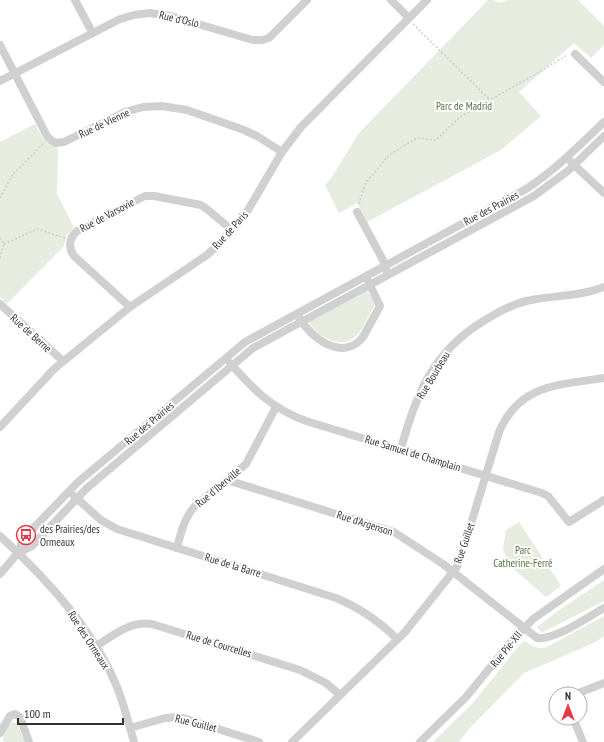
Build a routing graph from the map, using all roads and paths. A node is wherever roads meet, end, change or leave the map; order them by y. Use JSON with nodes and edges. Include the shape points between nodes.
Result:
{"nodes":[{"id":1,"x":76,"y":0,"type":"edge"},
{"id":2,"x":307,"y":0,"type":"edge"},
{"id":3,"x":391,"y":0,"type":"edge"},
{"id":4,"x":426,"y":0,"type":"edge"},
{"id":5,"x":409,"y":18,"type":"junction"},
{"id":6,"x":92,"y":32,"type":"junction"},
{"id":7,"x":0,"y":45,"type":"edge"},
{"id":8,"x":573,"y":53,"type":"joint"},
{"id":9,"x":14,"y":73,"type":"junction"},
{"id":10,"x":0,"y":81,"type":"edge"},
{"id":11,"x":604,"y":82,"type":"edge"},
{"id":12,"x":490,"y":100,"type":"junction"},
{"id":13,"x":604,"y":122,"type":"edge"},
{"id":14,"x":604,"y":136,"type":"edge"},
{"id":15,"x":49,"y":138,"type":"junction"},
{"id":16,"x":282,"y":152,"type":"junction"},
{"id":17,"x":568,"y":157,"type":"junction"},
{"id":18,"x":574,"y":166,"type":"junction"},
{"id":19,"x":604,"y":193,"type":"edge"},
{"id":20,"x":0,"y":198,"type":"edge"},
{"id":21,"x":357,"y":212,"type":"joint"},
{"id":22,"x":232,"y":230,"type":"junction"},
{"id":23,"x":0,"y":238,"type":"edge"},
{"id":24,"x":70,"y":240,"type":"junction"},
{"id":25,"x":4,"y":244,"type":"junction"},
{"id":26,"x":0,"y":258,"type":"edge"},
{"id":27,"x":384,"y":266,"type":"junction"},
{"id":28,"x":389,"y":274,"type":"junction"},
{"id":29,"x":366,"y":276,"type":"junction"},
{"id":30,"x":370,"y":284,"type":"junction"},
{"id":31,"x":604,"y":288,"type":"edge"},
{"id":32,"x":0,"y":304,"type":"edge"},
{"id":33,"x":130,"y":307,"type":"junction"},
{"id":34,"x":297,"y":313,"type":"junction"},
{"id":35,"x":302,"y":322,"type":"junction"},
{"id":36,"x":226,"y":357,"type":"junction"},
{"id":37,"x":63,"y":361,"type":"junction"},
{"id":38,"x":233,"y":366,"type":"junction"},
{"id":39,"x":604,"y":378,"type":"edge"},
{"id":40,"x":276,"y":407,"type":"junction"},
{"id":41,"x":1,"y":423,"type":"edge"},
{"id":42,"x":401,"y":450,"type":"junction"},
{"id":43,"x":486,"y":475,"type":"junction"},
{"id":44,"x":227,"y":480,"type":"junction"},
{"id":45,"x":69,"y":491,"type":"junction"},
{"id":46,"x":76,"y":499,"type":"junction"},
{"id":47,"x":604,"y":500,"type":"edge"},
{"id":48,"x":0,"y":536,"type":"edge"},
{"id":49,"x":176,"y":548,"type":"junction"},
{"id":50,"x":18,"y":553,"type":"junction"},
{"id":51,"x":604,"y":568,"type":"edge"},
{"id":52,"x":453,"y":572,"type":"junction"},
{"id":53,"x":0,"y":574,"type":"edge"},
{"id":54,"x":604,"y":608,"type":"edge"},
{"id":55,"x":523,"y":628,"type":"junction"},
{"id":56,"x":397,"y":639,"type":"junction"},
{"id":57,"x":95,"y":647,"type":"junction"},
{"id":58,"x":604,"y":683,"type":"edge"},
{"id":59,"x":588,"y":689,"type":"edge"},
{"id":60,"x":340,"y":695,"type":"junction"},
{"id":61,"x":576,"y":726,"type":"edge"},
{"id":62,"x":130,"y":728,"type":"junction"},
{"id":63,"x":0,"y":733,"type":"edge"},
{"id":64,"x":237,"y":739,"type":"edge"},
{"id":65,"x":29,"y":742,"type":"edge"},
{"id":66,"x":134,"y":742,"type":"edge"},
{"id":67,"x":259,"y":742,"type":"edge"},
{"id":68,"x":292,"y":742,"type":"edge"},
{"id":69,"x":420,"y":742,"type":"edge"},
{"id":70,"x":583,"y":742,"type":"edge"}],
"edges":[{"from":1,"to":6,"type":"street"},
{"from":2,"to":6,"type":"street","name":"Rue d'Oslo","via":[[271,36],[262,40],[253,40],[170,16],[150,13],[125,17]]},
{"from":3,"to":5,"type":"street"},
{"from":4,"to":5,"type":"street","name":"Rue de Paris"},
{"from":5,"to":12,"type":"path","via":[[411,23]]},
{"from":5,"to":16,"type":"street","name":"Rue de Paris","via":[[309,118]]},
{"from":6,"to":9,"type":"street","name":"Rue d'Oslo"},
{"from":7,"to":9,"type":"street"},
{"from":8,"to":11,"type":"street"},
{"from":8,"to":12,"type":"path"},
{"from":9,"to":10,"type":"street","name":"Rue d'Oslo"},
{"from":9,"to":15,"type":"street"},
{"from":12,"to":21,"type":"path","via":[[460,117],[436,140],[417,138],[389,155],[365,184]]},
{"from":13,"to":17,"type":"street","name":"Rue des Prairies"},
{"from":14,"to":18,"type":"street","name":"Rue des Prairies"},
{"from":15,"to":16,"type":"street","name":"Rue de Vienne","via":[[55,143],[64,142],[125,112],[143,107],[162,106],[187,110],[244,130]]},
{"from":15,"to":20,"type":"path","via":[[13,174]]},
{"from":16,"to":22,"type":"street","name":"Rue de Paris","via":[[248,210]]},
{"from":17,"to":18,"type":"street"},
{"from":17,"to":27,"type":"street","name":"Rue des Prairies","via":[[526,190]]},
{"from":18,"to":19,"type":"street"},
{"from":18,"to":28,"type":"street","name":"Rue des Prairies","via":[[534,196]]},
{"from":21,"to":27,"type":"street"},
{"from":22,"to":24,"type":"street","name":"Rue de Varsovie","via":[[201,205],[150,195],[82,228]]},
{"from":22,"to":33,"type":"street","name":"Rue de Paris","via":[[207,255]]},
{"from":23,"to":25,"type":"path"},
{"from":24,"to":25,"type":"path","via":[[37,229]]},
{"from":24,"to":33,"type":"street","name":"Rue de Varsovie","via":[[70,250],[74,256]]},
{"from":25,"to":26,"type":"path"},
{"from":27,"to":28,"type":"street"},
{"from":27,"to":29,"type":"street","name":"Rue des Prairies"},
{"from":28,"to":30,"type":"street","name":"Rue des Prairies"},
{"from":29,"to":30,"type":"street"},
{"from":29,"to":34,"type":"street","name":"Rue des Prairies"},
{"from":30,"to":35,"type":"street","name":"Rue des Prairies"},
{"from":30,"to":35,"type":"street","via":[[380,306],[363,337],[353,345],[341,348],[328,345],[317,338]]},
{"from":31,"to":42,"type":"street","name":"Rue Bourbeau","via":[[514,305],[488,317],[464,334],[445,352],[426,382],[412,411]]},
{"from":32,"to":37,"type":"street","name":"Rue de Berne"},
{"from":33,"to":37,"type":"street","name":"Rue de Paris"},
{"from":34,"to":35,"type":"street"},
{"from":34,"to":36,"type":"street","name":"Rue des Prairies","via":[[251,338]]},
{"from":35,"to":38,"type":"street","name":"Rue des Prairies","via":[[260,344]]},
{"from":36,"to":38,"type":"street","name":"Rue Samuel de Champlain"},
{"from":36,"to":45,"type":"street","name":"Rue des Prairies"},
{"from":37,"to":41,"type":"street","name":"Rue de Paris"},
{"from":38,"to":40,"type":"street","name":"Rue Samuel de Champlain","via":[[262,397]]},
{"from":38,"to":46,"type":"street","name":"Rue des Prairies"},
{"from":39,"to":43,"type":"street","name":"Rue Guillet","via":[[554,386],[522,399],[503,423]]},
{"from":40,"to":42,"type":"street","name":"Rue Samuel de Champlain","via":[[306,421]]},
{"from":40,"to":44,"type":"street","name":"Rue d'Iberville","via":[[249,460]]},
{"from":42,"to":43,"type":"street","name":"Rue Samuel de Champlain"},
{"from":43,"to":47,"type":"street","name":"Rue Samuel de Champlain","via":[[545,494],[570,522]]},
{"from":43,"to":52,"type":"street","name":"Rue Guillet","via":[[459,563]]},
{"from":44,"to":49,"type":"street","name":"Rue d'Iberville","via":[[193,509],[185,522]]},
{"from":44,"to":52,"type":"street","name":"Rue d'Argenson","via":[[394,532]]},
{"from":45,"to":46,"type":"street","name":"Rue de la Barre"},
{"from":45,"to":50,"type":"street","name":"Rue des Prairies","via":[[23,539]]},
{"from":46,"to":49,"type":"street","name":"Rue de la Barre","via":[[109,526]]},
{"from":46,"to":50,"type":"street","name":"Rue des Prairies","via":[[32,546]]},
{"from":48,"to":50,"type":"street","name":"Rue des Ormeaux"},
{"from":49,"to":56,"type":"street","name":"Rue de la Barre","via":[[344,601],[366,613]]},
{"from":50,"to":53,"type":"street","name":"Rue des Prairies"},
{"from":50,"to":57,"type":"street","name":"Rue des Ormeaux","via":[[62,600]]},
{"from":51,"to":55,"type":"street","name":"Rue Pie-XII"},
{"from":52,"to":55,"type":"street","name":"Rue d'Argenson"},
{"from":52,"to":56,"type":"street","name":"Rue Guillet"},
{"from":54,"to":55,"type":"street","name":"Rue d'Argenson","via":[[546,638],[534,637]]},
{"from":55,"to":69,"type":"street","name":"Rue Pie-XII","via":[[475,687]]},
{"from":56,"to":60,"type":"street","name":"Rue Guillet"},
{"from":57,"to":60,"type":"street","name":"Rue de Courcelles","via":[[126,628],[136,624],[152,624],[300,670],[326,683]]},
{"from":57,"to":62,"type":"street","name":"Rue des Ormeaux","via":[[108,667]]},
{"from":58,"to":59,"type":"street"},
{"from":60,"to":68,"type":"street","name":"Rue Guillet"},
{"from":61,"to":70,"type":"street"},
{"from":62,"to":64,"type":"street","name":"Rue Guillet","via":[[165,718],[184,718]]},
{"from":62,"to":66,"type":"street","name":"Rue des Ormeaux"},
{"from":63,"to":65,"type":"street","via":[[10,716],[15,714],[20,717]]},
{"from":64,"to":67,"type":"street","name":"Rue Guillet"}]}
